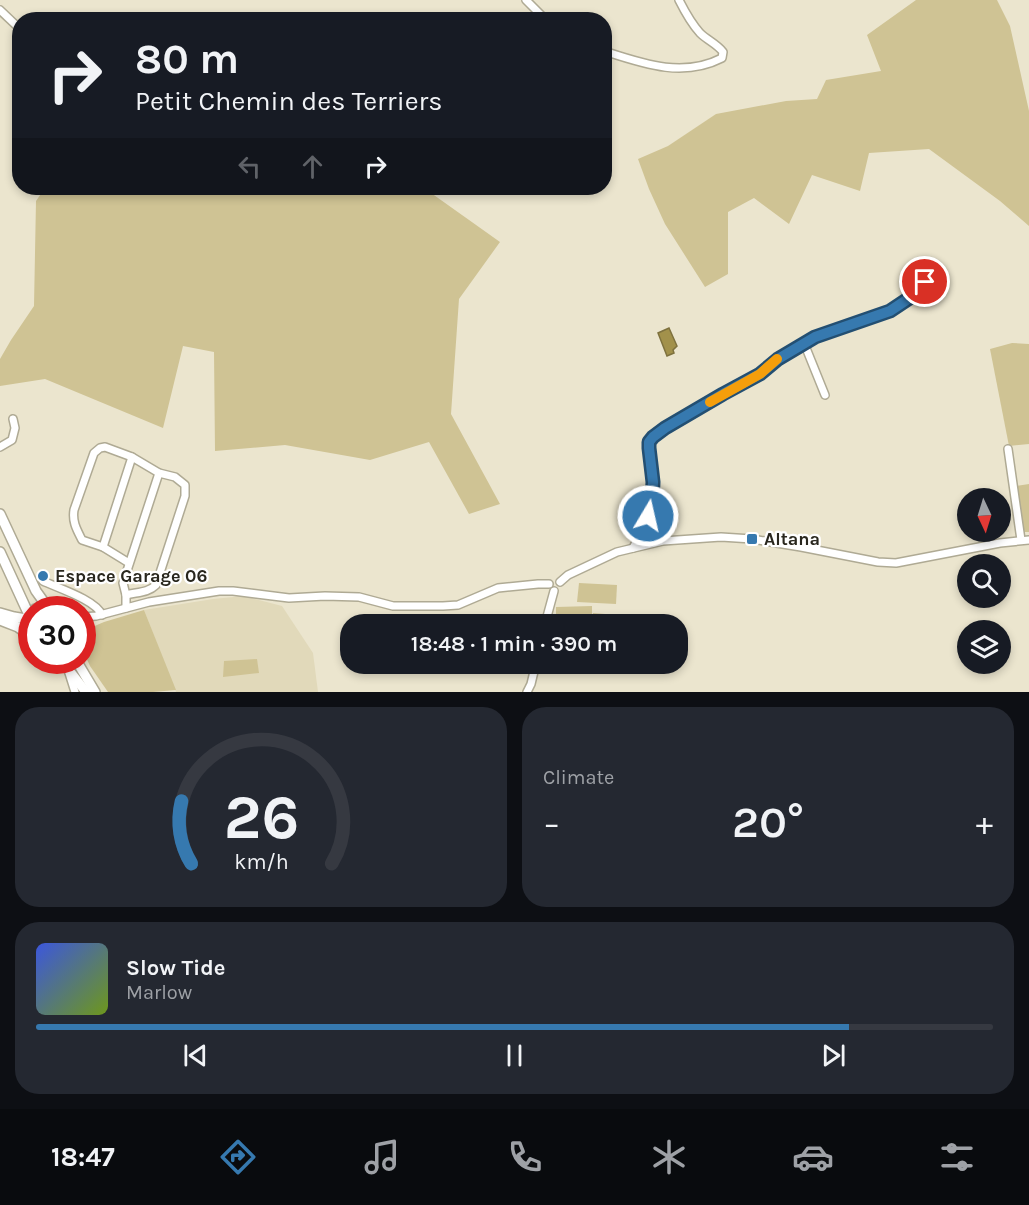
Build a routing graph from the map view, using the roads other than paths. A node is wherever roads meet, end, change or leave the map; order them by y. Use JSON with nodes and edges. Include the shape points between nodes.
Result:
{"nodes":[{"id":1,"x":526,"y":0,"type":"edge"},
{"id":2,"x":678,"y":0,"type":"edge"},
{"id":3,"x":0,"y":10,"type":"edge"},
{"id":4,"x":538,"y":12,"type":"edge"},
{"id":5,"x":12,"y":21,"type":"edge"},
{"id":6,"x":612,"y":54,"type":"edge"},
{"id":7,"x":925,"y":282,"type":"dead end"},
{"id":8,"x":804,"y":343,"type":"junction"},
{"id":9,"x":825,"y":395,"type":"dead end"},
{"id":10,"x":12,"y":419,"type":"dead end"},
{"id":11,"x":0,"y":447,"type":"edge"},
{"id":12,"x":1008,"y":448,"type":"dead end"},
{"id":13,"x":132,"y":457,"type":"junction"},
{"id":14,"x":159,"y":473,"type":"junction"},
{"id":15,"x":0,"y":514,"type":"edge"},
{"id":16,"x":1025,"y":540,"type":"edge"},
{"id":17,"x":103,"y":547,"type":"junction"},
{"id":18,"x":633,"y":548,"type":"junction"},
{"id":19,"x":0,"y":552,"type":"edge"},
{"id":20,"x":129,"y":563,"type":"junction"},
{"id":21,"x":0,"y":564,"type":"edge"},
{"id":22,"x":11,"y":577,"type":"junction"},
{"id":23,"x":43,"y":581,"type":"dead end"},
{"id":24,"x":551,"y":587,"type":"junction"},
{"id":25,"x":126,"y":595,"type":"junction"},
{"id":26,"x":21,"y":596,"type":"edge"},
{"id":27,"x":40,"y":596,"type":"edge"},
{"id":28,"x":126,"y":608,"type":"junction"},
{"id":29,"x":0,"y":613,"type":"edge"},
{"id":30,"x":547,"y":614,"type":"edge"},
{"id":31,"x":18,"y":616,"type":"edge"},
{"id":32,"x":96,"y":616,"type":"edge"},
{"id":33,"x":99,"y":616,"type":"junction"},
{"id":34,"x":96,"y":617,"type":"edge"},
{"id":35,"x":0,"y":620,"type":"edge"},
{"id":36,"x":18,"y":627,"type":"edge"},
{"id":37,"x":70,"y":674,"type":"edge"},
{"id":38,"x":72,"y":674,"type":"edge"},
{"id":39,"x":84,"y":674,"type":"edge"},
{"id":40,"x":533,"y":674,"type":"edge"},
{"id":41,"x":75,"y":692,"type":"edge"},
{"id":42,"x":86,"y":692,"type":"edge"},
{"id":43,"x":95,"y":692,"type":"edge"},
{"id":44,"x":527,"y":692,"type":"edge"}],
"edges":[{"from":1,"to":4,"type":"street"},
{"from":2,"to":6,"type":"street","via":[[700,33],[720,47],[722,58],[679,69]]},
{"from":3,"to":5,"type":"street"},
{"from":7,"to":8,"type":"street","via":[[917,293],[890,311]]},
{"from":8,"to":9,"type":"street"},
{"from":8,"to":18,"type":"street","via":[[760,374],[653,437],[649,442],[652,504]]},
{"from":10,"to":11,"type":"street","via":[[12,440]]},
{"from":12,"to":16,"type":"street"},
{"from":13,"to":14,"type":"street"},
{"from":13,"to":17,"type":"street"},
{"from":13,"to":17,"type":"street","via":[[105,447],[94,453],[74,510],[75,527],[82,540]]},
{"from":14,"to":20,"type":"street"},
{"from":14,"to":25,"type":"street","via":[[185,484],[185,496],[156,585],[145,592]]},
{"from":15,"to":27,"type":"main road"},
{"from":16,"to":18,"type":"street","via":[[896,562],[737,538],[663,541]]},
{"from":17,"to":20,"type":"street"},
{"from":18,"to":24,"type":"street","via":[[617,552],[560,582],[554,579],[550,581]]},
{"from":19,"to":22,"type":"main road"},
{"from":20,"to":25,"type":"street","via":[[123,583]]},
{"from":21,"to":22,"type":"street"},
{"from":22,"to":26,"type":"main road"},
{"from":23,"to":33,"type":"street","via":[[91,603],[101,611]]},
{"from":24,"to":28,"type":"street","via":[[538,584],[498,588],[443,606],[399,606],[359,597],[289,598],[219,591]]},
{"from":24,"to":30,"type":"street"},
{"from":25,"to":28,"type":"street"},
{"from":28,"to":33,"type":"street"},
{"from":29,"to":31,"type":"main road"},
{"from":32,"to":33,"type":"street"},
{"from":33,"to":34,"type":"street"},
{"from":35,"to":36,"type":"main road"},
{"from":37,"to":41,"type":"street"},
{"from":38,"to":42,"type":"main road"},
{"from":39,"to":43,"type":"main road"},
{"from":40,"to":44,"type":"street"}]}
